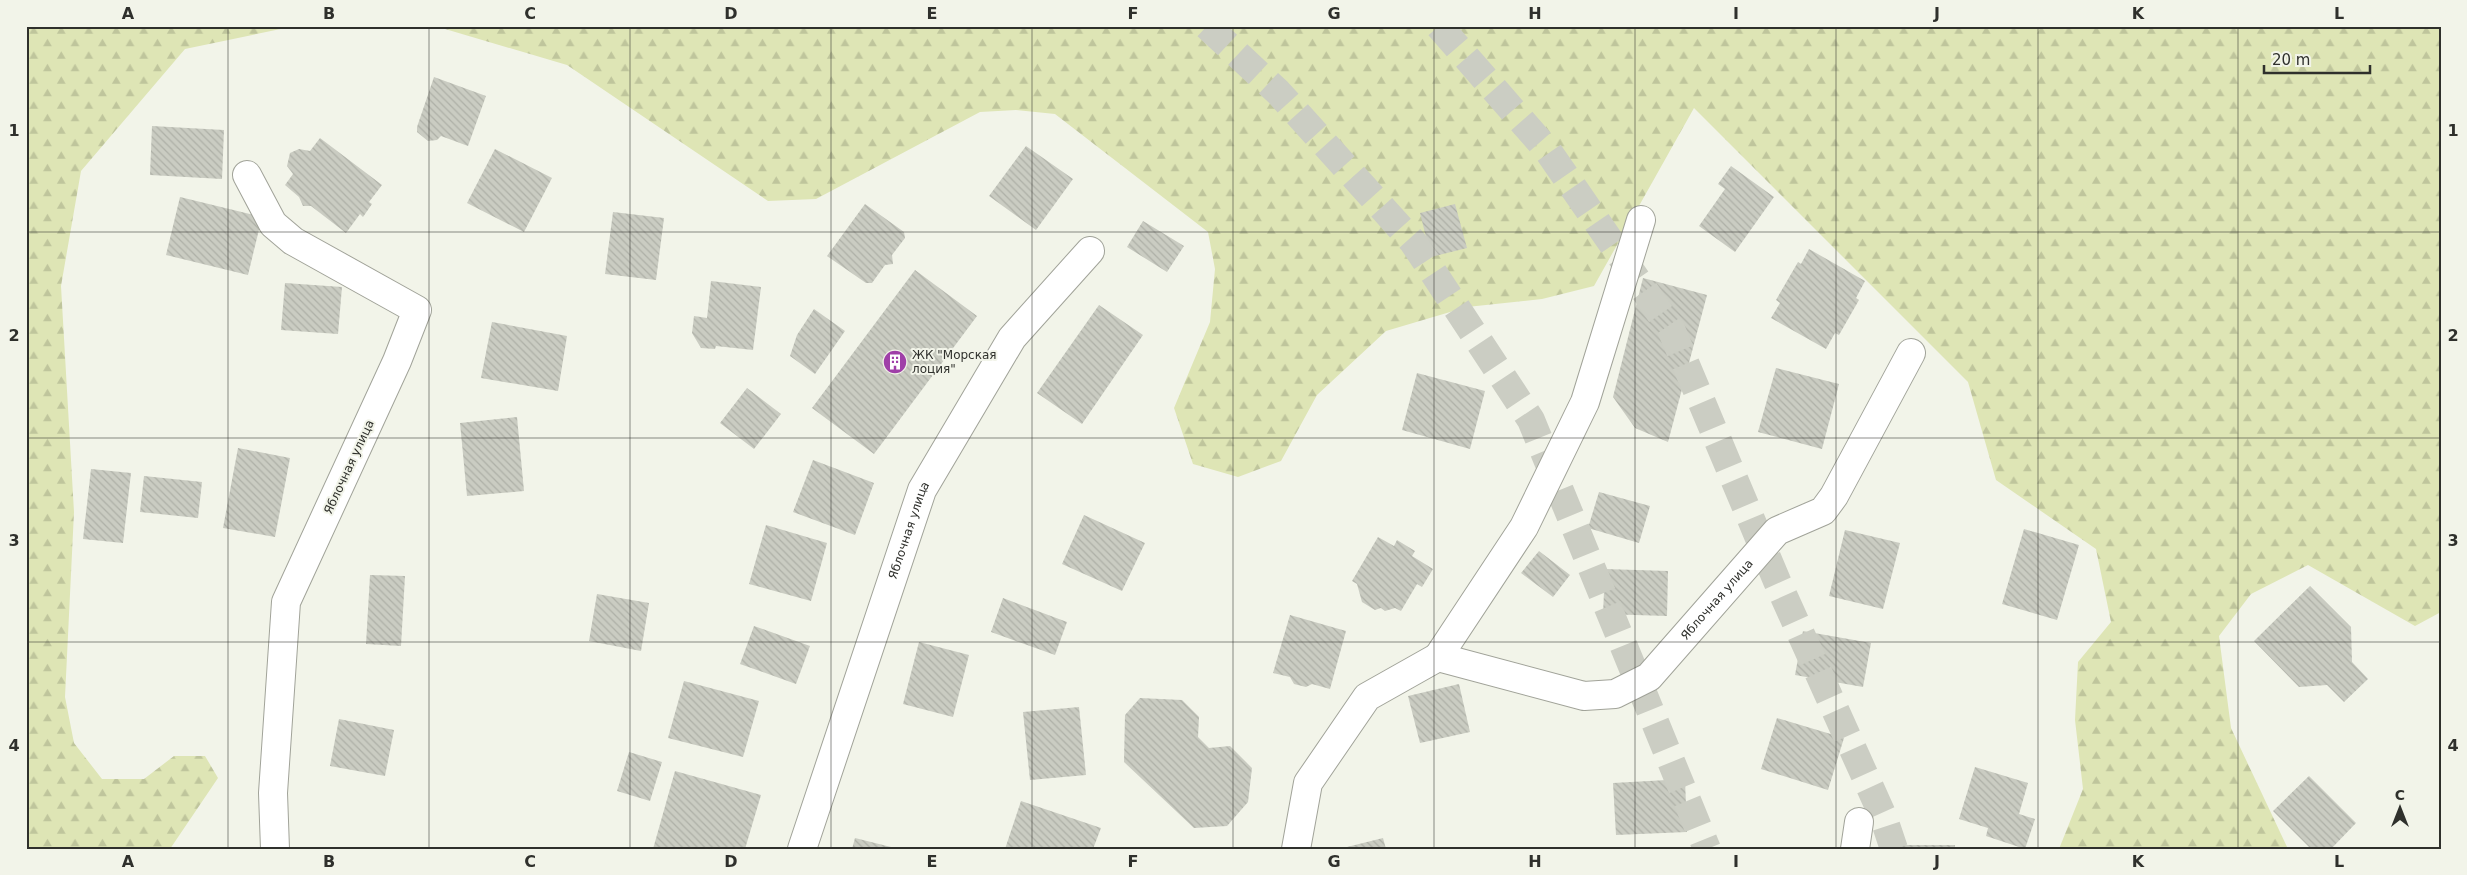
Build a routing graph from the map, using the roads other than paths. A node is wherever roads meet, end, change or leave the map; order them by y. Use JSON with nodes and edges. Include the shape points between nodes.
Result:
{"nodes":[{"id":1,"x":247,"y":175,"type":"dead end"},
{"id":2,"x":1641,"y":220,"type":"dead end"},
{"id":3,"x":1090,"y":251,"type":"dead end"},
{"id":4,"x":1912,"y":353,"type":"dead end"},
{"id":5,"x":1438,"y":657,"type":"junction"},
{"id":6,"x":1859,"y":822,"type":"dead end"},
{"id":7,"x":275,"y":849,"type":"edge"},
{"id":8,"x":802,"y":849,"type":"edge"},
{"id":9,"x":1296,"y":849,"type":"edge"},
{"id":10,"x":1855,"y":849,"type":"edge"}],
"edges":[{"from":1,"to":7,"type":"street","name":"Яблочная улица","via":[[273,224],[293,240],[417,310],[393,370],[286,602],[273,793]]},
{"from":2,"to":5,"type":"street","via":[[1585,402],[1524,527]]},
{"from":3,"to":8,"type":"street","name":"Яблочная улица","via":[[1012,338],[922,490]]},
{"from":4,"to":5,"type":"street","name":"Яблочная улица","via":[[1823,511],[1776,531],[1648,677],[1615,694],[1584,696]]},
{"from":5,"to":9,"type":"street","via":[[1368,697],[1308,783]]},
{"from":6,"to":10,"type":"street"}]}
